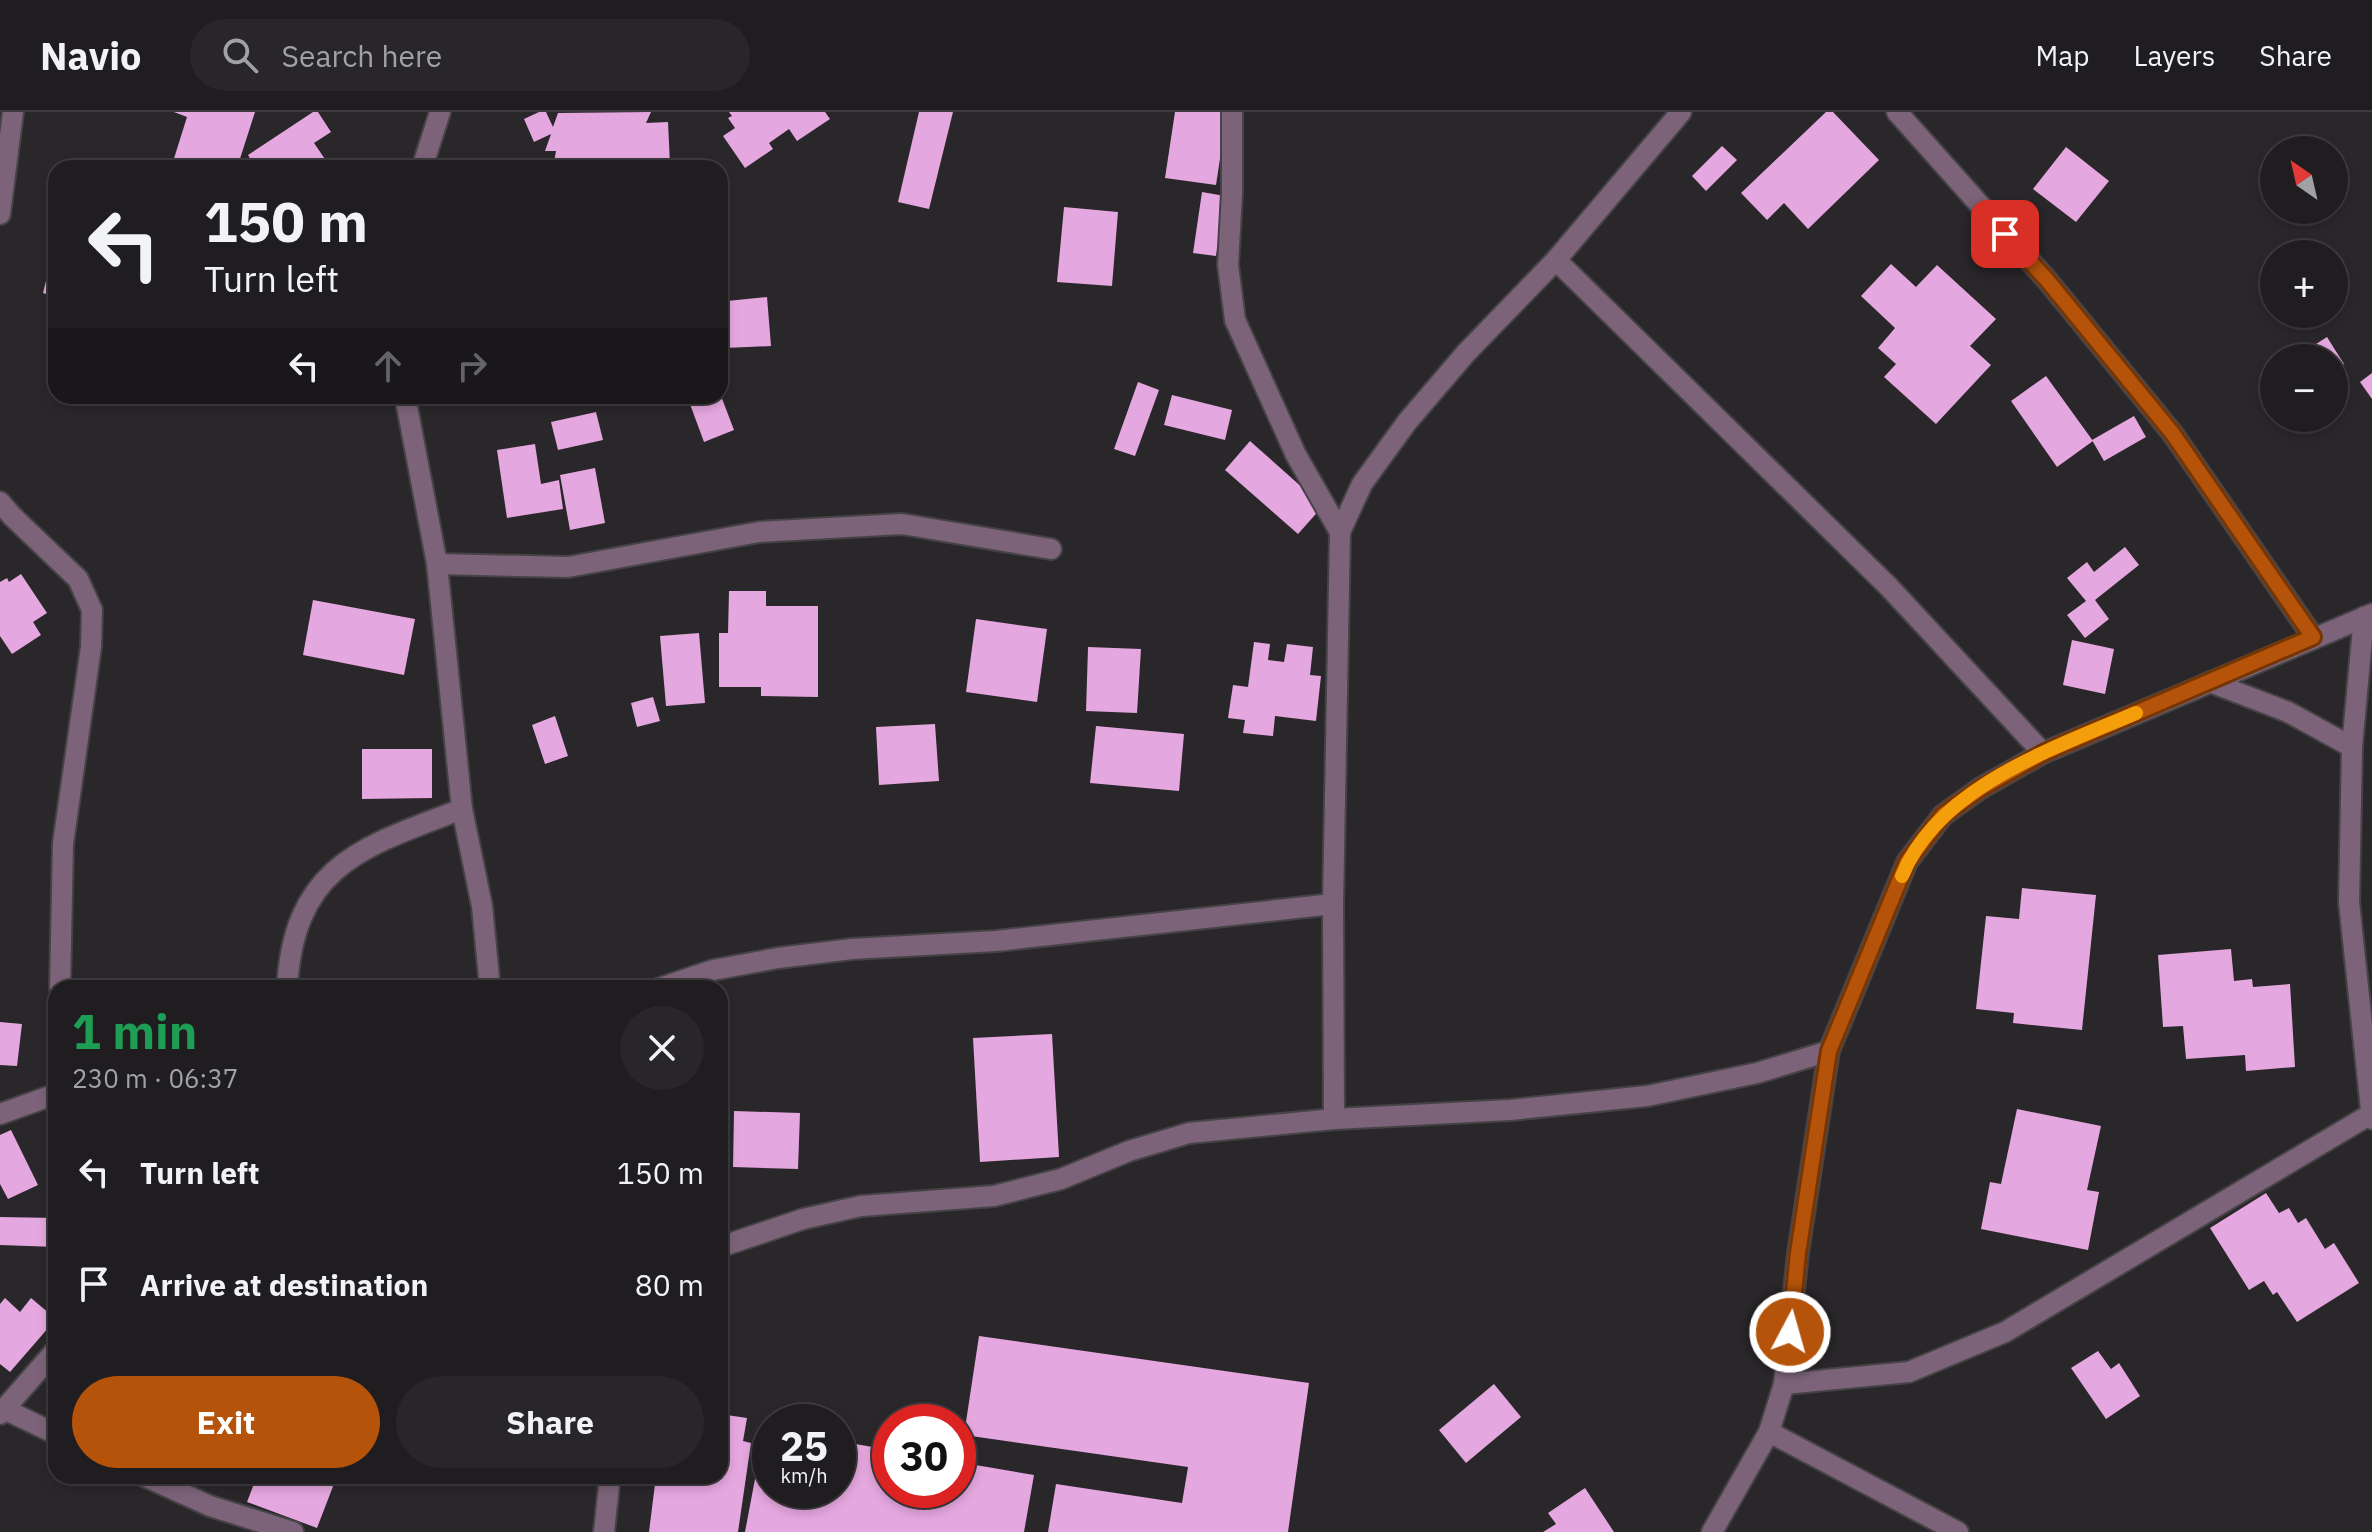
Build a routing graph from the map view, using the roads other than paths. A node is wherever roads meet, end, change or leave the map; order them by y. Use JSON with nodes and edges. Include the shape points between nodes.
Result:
{"nodes":[{"id":1,"x":13,"y":112,"type":"edge"},
{"id":2,"x":440,"y":112,"type":"edge"},
{"id":3,"x":1232,"y":112,"type":"edge"},
{"id":4,"x":1681,"y":112,"type":"edge"},
{"id":5,"x":1897,"y":112,"type":"edge"},
{"id":6,"x":425,"y":160,"type":"edge"},
{"id":7,"x":0,"y":214,"type":"edge"},
{"id":8,"x":1556,"y":260,"type":"junction"},
{"id":9,"x":407,"y":404,"type":"edge"},
{"id":10,"x":0,"y":502,"type":"edge"},
{"id":11,"x":1340,"y":532,"type":"junction"},
{"id":12,"x":1051,"y":549,"type":"dead end"},
{"id":13,"x":437,"y":564,"type":"junction"},
{"id":14,"x":2368,"y":615,"type":"edge"},
{"id":15,"x":2313,"y":637,"type":"junction"},
{"id":16,"x":2210,"y":682,"type":"junction"},
{"id":17,"x":2352,"y":747,"type":"junction"},
{"id":18,"x":2043,"y":753,"type":"junction"},
{"id":19,"x":462,"y":809,"type":"junction"},
{"id":20,"x":1333,"y":904,"type":"junction"},
{"id":21,"x":60,"y":980,"type":"edge"},
{"id":22,"x":288,"y":980,"type":"edge"},
{"id":23,"x":489,"y":980,"type":"edge"},
{"id":24,"x":684,"y":980,"type":"edge"},
{"id":25,"x":1829,"y":1051,"type":"junction"},
{"id":26,"x":48,"y":1097,"type":"edge"},
{"id":27,"x":0,"y":1114,"type":"edge"},
{"id":28,"x":2372,"y":1117,"type":"edge"},
{"id":29,"x":1334,"y":1119,"type":"junction"},
{"id":30,"x":728,"y":1244,"type":"edge"},
{"id":31,"x":48,"y":1359,"type":"edge"},
{"id":32,"x":1784,"y":1384,"type":"junction"},
{"id":33,"x":2,"y":1412,"type":"edge"},
{"id":34,"x":48,"y":1431,"type":"edge"},
{"id":35,"x":1769,"y":1432,"type":"junction"},
{"id":36,"x":162,"y":1484,"type":"edge"},
{"id":37,"x":609,"y":1484,"type":"edge"},
{"id":38,"x":293,"y":1532,"type":"edge"},
{"id":39,"x":604,"y":1532,"type":"edge"},
{"id":40,"x":1712,"y":1532,"type":"edge"},
{"id":41,"x":1958,"y":1532,"type":"edge"}],
"edges":[{"from":1,"to":7,"type":"street"},
{"from":2,"to":6,"type":"street"},
{"from":3,"to":11,"type":"street","via":[[1228,265],[1235,320],[1296,455]]},
{"from":4,"to":8,"type":"street"},
{"from":5,"to":15,"type":"street","via":[[2047,280],[2173,434]]},
{"from":8,"to":11,"type":"street","via":[[1407,422],[1362,484]]},
{"from":8,"to":18,"type":"street","via":[[1889,587]]},
{"from":9,"to":13,"type":"street"},
{"from":10,"to":21,"type":"street","via":[[78,579],[92,610],[63,844]]},
{"from":11,"to":20,"type":"street"},
{"from":12,"to":13,"type":"street","via":[[902,524],[759,532],[568,567]]},
{"from":13,"to":19,"type":"street"},
{"from":14,"to":15,"type":"street"},
{"from":14,"to":17,"type":"street"},
{"from":15,"to":16,"type":"street"},
{"from":16,"to":17,"type":"street","via":[[2288,712]]},
{"from":16,"to":18,"type":"street"},
{"from":17,"to":28,"type":"street","via":[[2349,902]]},
{"from":18,"to":25,"type":"street","via":[[1943,815],[1907,862]]},
{"from":19,"to":22,"type":"street","via":[[393,835],[345,861],[321,884],[297,928]]},
{"from":19,"to":23,"type":"street","via":[[482,906]]},
{"from":20,"to":24,"type":"street","via":[[996,941],[852,949],[778,958]]},
{"from":20,"to":29,"type":"street"},
{"from":25,"to":29,"type":"street","via":[[1757,1073],[1647,1096]]},
{"from":25,"to":32,"type":"street"},
{"from":26,"to":27,"type":"street"},
{"from":28,"to":32,"type":"street","via":[[2005,1332],[1909,1372]]},
{"from":29,"to":30,"type":"street","via":[[1189,1133],[1061,1179],[994,1196],[861,1206]]},
{"from":31,"to":33,"type":"street"},
{"from":32,"to":35,"type":"street"},
{"from":33,"to":34,"type":"street"},
{"from":35,"to":40,"type":"street"},
{"from":35,"to":41,"type":"street"},
{"from":36,"to":38,"type":"street","via":[[210,1506]]},
{"from":37,"to":39,"type":"street"}]}
